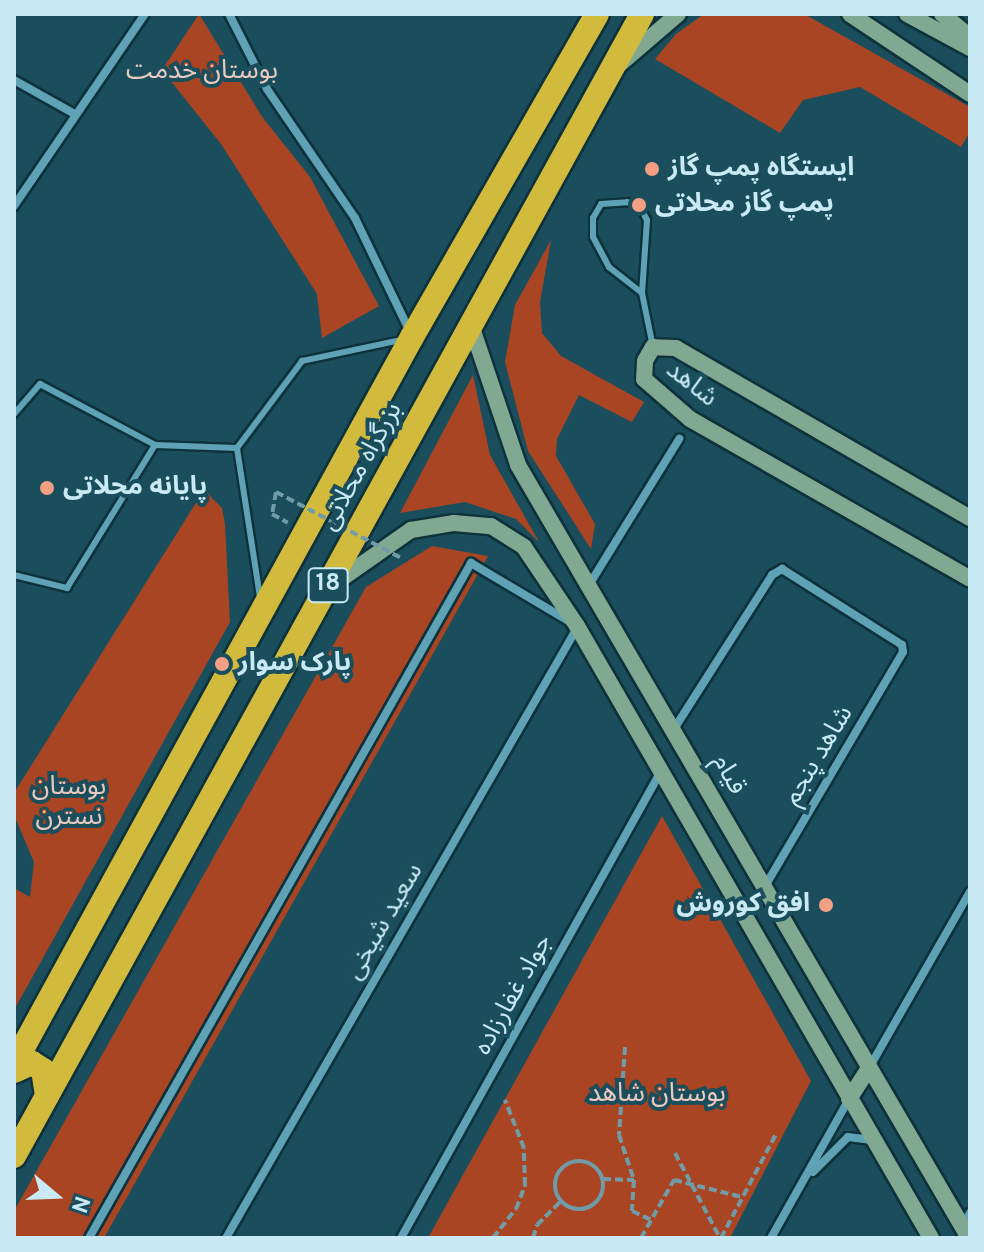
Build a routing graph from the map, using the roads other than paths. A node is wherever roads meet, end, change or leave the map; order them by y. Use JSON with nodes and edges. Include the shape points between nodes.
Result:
{"nodes":[{"id":1,"x":145,"y":14,"type":"edge"},
{"id":2,"x":229,"y":14,"type":"edge"},
{"id":3,"x":597,"y":14,"type":"edge"},
{"id":4,"x":642,"y":14,"type":"edge"},
{"id":5,"x":678,"y":14,"type":"edge"},
{"id":6,"x":850,"y":14,"type":"edge"},
{"id":7,"x":907,"y":14,"type":"edge"},
{"id":8,"x":942,"y":14,"type":"edge"},
{"id":9,"x":970,"y":37,"type":"edge"},
{"id":10,"x":970,"y":48,"type":"edge"},
{"id":11,"x":608,"y":75,"type":"junction"},
{"id":12,"x":14,"y":80,"type":"edge"},
{"id":13,"x":970,"y":94,"type":"edge"},
{"id":14,"x":73,"y":113,"type":"junction"},
{"id":15,"x":14,"y":206,"type":"edge"},
{"id":16,"x":642,"y":293,"type":"junction"},
{"id":17,"x":471,"y":325,"type":"junction"},
{"id":18,"x":412,"y":337,"type":"junction"},
{"id":19,"x":653,"y":347,"type":"junction"},
{"id":20,"x":14,"y":414,"type":"edge"},
{"id":21,"x":679,"y":439,"type":"dead end"},
{"id":22,"x":155,"y":445,"type":"junction"},
{"id":23,"x":237,"y":448,"type":"junction"},
{"id":24,"x":970,"y":518,"type":"edge"},
{"id":25,"x":576,"y":565,"type":"junction"},
{"id":26,"x":14,"y":575,"type":"edge"},
{"id":27,"x":970,"y":579,"type":"edge"},
{"id":28,"x":547,"y":581,"type":"junction"},
{"id":29,"x":588,"y":586,"type":"junction"},
{"id":30,"x":326,"y":589,"type":"junction"},
{"id":31,"x":263,"y":613,"type":"junction"},
{"id":32,"x":577,"y":626,"type":"junction"},
{"id":33,"x":674,"y":729,"type":"junction"},
{"id":34,"x":661,"y":771,"type":"junction"},
{"id":35,"x":765,"y":886,"type":"junction"},
{"id":36,"x":970,"y":892,"type":"edge"},
{"id":37,"x":82,"y":942,"type":"junction"},
{"id":38,"x":118,"y":968,"type":"junction"},
{"id":39,"x":14,"y":1064,"type":"edge"},
{"id":40,"x":869,"y":1068,"type":"junction"},
{"id":41,"x":14,"y":1071,"type":"edge"},
{"id":42,"x":47,"y":1096,"type":"junction"},
{"id":43,"x":849,"y":1099,"type":"junction"},
{"id":44,"x":873,"y":1141,"type":"junction"},
{"id":45,"x":14,"y":1156,"type":"edge"},
{"id":46,"x":785,"y":1213,"type":"junction"},
{"id":47,"x":967,"y":1226,"type":"edge"},
{"id":48,"x":89,"y":1238,"type":"edge"},
{"id":49,"x":226,"y":1238,"type":"edge"},
{"id":50,"x":401,"y":1238,"type":"edge"},
{"id":51,"x":771,"y":1238,"type":"edge"},
{"id":52,"x":931,"y":1238,"type":"edge"}],
"edges":[{"from":1,"to":14,"type":"street"},
{"from":2,"to":18,"type":"street","via":[[267,89],[355,218]]},
{"from":3,"to":18,"type":"highway","name":"بزرگراه محلاتی","number":"18"},
{"from":4,"to":11,"type":"highway","name":"بزرگراه محلاتی","number":"18"},
{"from":5,"to":11,"type":"street"},
{"from":6,"to":13,"type":"street"},
{"from":7,"to":10,"type":"street"},
{"from":8,"to":9,"type":"street"},
{"from":11,"to":17,"type":"highway","name":"بزرگراه محلاتی","number":"18"},
{"from":12,"to":14,"type":"street"},
{"from":14,"to":15,"type":"street"},
{"from":16,"to":16,"type":"lane","via":[[647,220],[640,207],[627,202],[601,204],[593,218],[593,237],[609,267]]},
{"from":16,"to":19,"type":"lane"},
{"from":17,"to":25,"type":"street","name":"قیام","via":[[518,465]]},
{"from":17,"to":30,"type":"highway","name":"بزرگراه محلاتی","number":"18"},
{"from":18,"to":23,"type":"lane","via":[[302,361]]},
{"from":18,"to":31,"type":"highway","name":"بزرگراه محلاتی","number":"18"},
{"from":19,"to":24,"type":"street","name":"شاهد","via":[[676,348]]},
{"from":19,"to":27,"type":"street","name":"شاهد","via":[[644,379],[690,419]]},
{"from":20,"to":22,"type":"lane","via":[[40,384]]},
{"from":21,"to":29,"type":"street"},
{"from":22,"to":23,"type":"lane"},
{"from":22,"to":26,"type":"lane","via":[[67,588]]},
{"from":23,"to":31,"type":"lane"},
{"from":25,"to":28,"type":"street","via":[[558,568]]},
{"from":25,"to":29,"type":"street","name":"قیام"},
{"from":28,"to":30,"type":"street","via":[[512,536],[491,526],[454,523],[411,530]]},
{"from":28,"to":32,"type":"street"},
{"from":29,"to":33,"type":"street","name":"قیام"},
{"from":30,"to":38,"type":"highway","name":"بزرگراه محلاتی","number":"18"},
{"from":31,"to":37,"type":"highway","name":"بزرگراه محلاتی","number":"18"},
{"from":32,"to":34,"type":"street"},
{"from":32,"to":48,"type":"street","via":[[471,563]]},
{"from":32,"to":49,"type":"street","name":"سعید شیخی"},
{"from":33,"to":35,"type":"street","name":"قیام"},
{"from":33,"to":35,"type":"street","name":"شاهد پنجم","via":[[772,575],[782,569],[902,645],[903,652]]},
{"from":34,"to":43,"type":"street"},
{"from":34,"to":50,"type":"street","name":"جواد غفارزاده"},
{"from":35,"to":40,"type":"street","name":"قیام"},
{"from":36,"to":40,"type":"street"},
{"from":37,"to":38,"type":"highway","via":[[80,969],[90,978]]},
{"from":37,"to":39,"type":"highway","name":"بزرگراه محلاتی","number":"18"},
{"from":38,"to":42,"type":"highway","name":"بزرگراه محلاتی","number":"18"},
{"from":40,"to":43,"type":"street"},
{"from":40,"to":47,"type":"street","name":"قیام"},
{"from":41,"to":42,"type":"highway","via":[[32,1063],[43,1070]]},
{"from":42,"to":45,"type":"highway","name":"بزرگراه محلاتی","number":"18"},
{"from":43,"to":44,"type":"street"},
{"from":43,"to":46,"type":"street"},
{"from":44,"to":46,"type":"street","via":[[848,1137],[836,1146]]},
{"from":44,"to":52,"type":"street"},
{"from":46,"to":51,"type":"street"}]}
